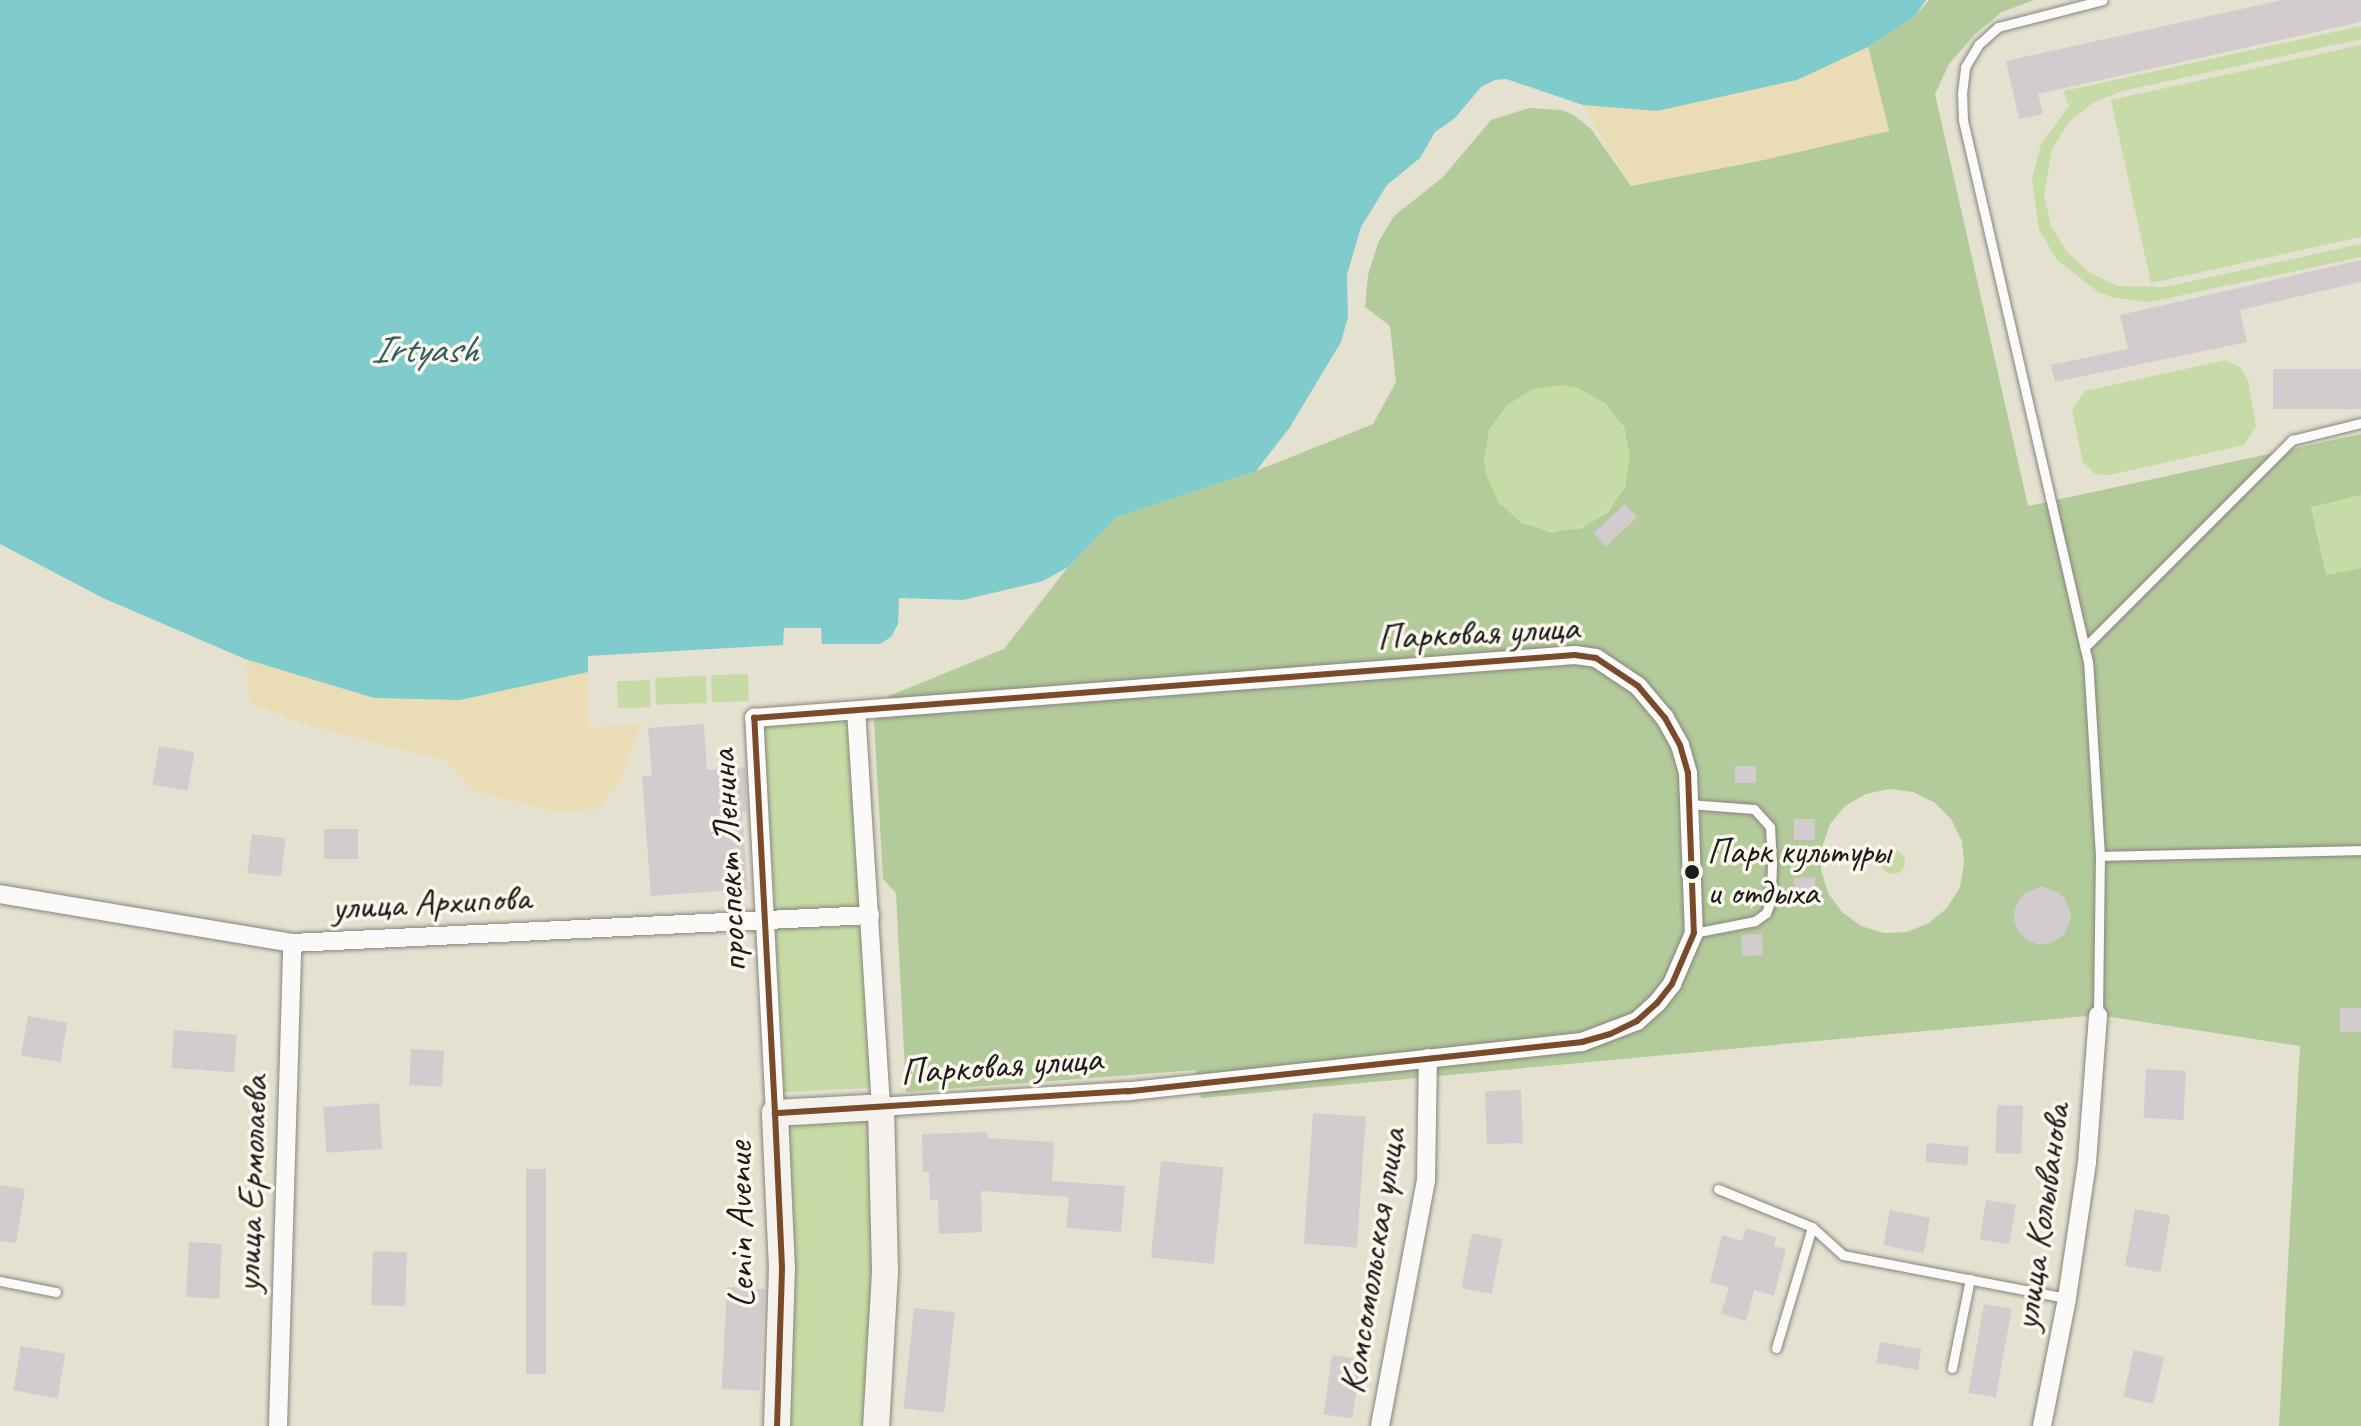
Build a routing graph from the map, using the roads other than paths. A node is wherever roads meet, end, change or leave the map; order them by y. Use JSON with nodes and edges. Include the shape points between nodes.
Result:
{"nodes":[{"id":1,"x":2103,"y":0,"type":"edge"},
{"id":2,"x":2361,"y":423,"type":"edge"},
{"id":3,"x":2085,"y":647,"type":"junction"},
{"id":4,"x":856,"y":711,"type":"junction"},
{"id":5,"x":1689,"y":804,"type":"junction"},
{"id":6,"x":2361,"y":850,"type":"edge"},
{"id":7,"x":2100,"y":856,"type":"junction"},
{"id":8,"x":0,"y":896,"type":"edge"},
{"id":9,"x":870,"y":915,"type":"junction"},
{"id":10,"x":766,"y":920,"type":"junction"},
{"id":11,"x":1694,"y":933,"type":"junction"},
{"id":12,"x":292,"y":943,"type":"junction"},
{"id":13,"x":2098,"y":1015,"type":"joint"},
{"id":14,"x":1428,"y":1058,"type":"junction"},
{"id":15,"x":881,"y":1107,"type":"junction"},
{"id":16,"x":775,"y":1113,"type":"junction"},
{"id":17,"x":1718,"y":1189,"type":"dead end"},
{"id":18,"x":1812,"y":1227,"type":"junction"},
{"id":19,"x":1970,"y":1279,"type":"junction"},
{"id":20,"x":0,"y":1281,"type":"edge"},
{"id":21,"x":56,"y":1292,"type":"dead end"},
{"id":22,"x":2067,"y":1298,"type":"junction"},
{"id":23,"x":1776,"y":1348,"type":"dead end"},
{"id":24,"x":1952,"y":1368,"type":"dead end"},
{"id":25,"x":278,"y":1426,"type":"edge"},
{"id":26,"x":777,"y":1426,"type":"edge"},
{"id":27,"x":876,"y":1426,"type":"edge"},
{"id":28,"x":1380,"y":1426,"type":"edge"},
{"id":29,"x":2042,"y":1426,"type":"edge"}],
"edges":[{"from":1,"to":3,"type":"lane","via":[[1998,27],[1965,67],[1962,93],[1963,120]]},
{"from":2,"to":3,"type":"lane","via":[[2292,440]]},
{"from":3,"to":7,"type":"lane"},
{"from":4,"to":5,"type":"street","name":"Парковая улица","via":[[1575,655],[1615,668],[1665,718],[1688,773]]},
{"from":4,"to":9,"type":"street"},
{"from":4,"to":10,"type":"street","name":"проспект Ленина","via":[[754,718]]},
{"from":5,"to":11,"type":"street","name":"Парковая улица"},
{"from":5,"to":11,"type":"lane","via":[[1754,809],[1770,827],[1772,864],[1766,913],[1755,921]]},
{"from":6,"to":7,"type":"lane"},
{"from":7,"to":13,"type":"lane"},
{"from":8,"to":12,"type":"street","name":"улица Архипова"},
{"from":9,"to":10,"type":"street","name":"улица Архипова"},
{"from":9,"to":15,"type":"street"},
{"from":10,"to":12,"type":"street","name":"улица Архипова"},
{"from":10,"to":16,"type":"street","name":"проспект Ленина"},
{"from":11,"to":14,"type":"street","name":"Парковая улица","via":[[1672,984],[1657,1003],[1637,1021],[1610,1034],[1582,1042]]},
{"from":12,"to":25,"type":"street","name":"улица Ермолаева"},
{"from":13,"to":22,"type":"street","name":"улица Колыванова","via":[[2087,1162]]},
{"from":14,"to":15,"type":"street","name":"Парковая улица","via":[[1128,1091]]},
{"from":14,"to":28,"type":"street","name":"Комсомольская улица","via":[[1426,1180]]},
{"from":15,"to":16,"type":"street","name":"Lenin Avenue"},
{"from":15,"to":27,"type":"street","via":[[885,1272]]},
{"from":16,"to":26,"type":"street","name":"Lenin Avenue","via":[[782,1269]]},
{"from":17,"to":18,"type":"lane"},
{"from":18,"to":19,"type":"lane","via":[[1843,1255]]},
{"from":18,"to":23,"type":"lane"},
{"from":19,"to":22,"type":"lane"},
{"from":19,"to":24,"type":"lane"},
{"from":20,"to":21,"type":"lane"},
{"from":22,"to":29,"type":"street","name":"улица Колыванова"}]}
